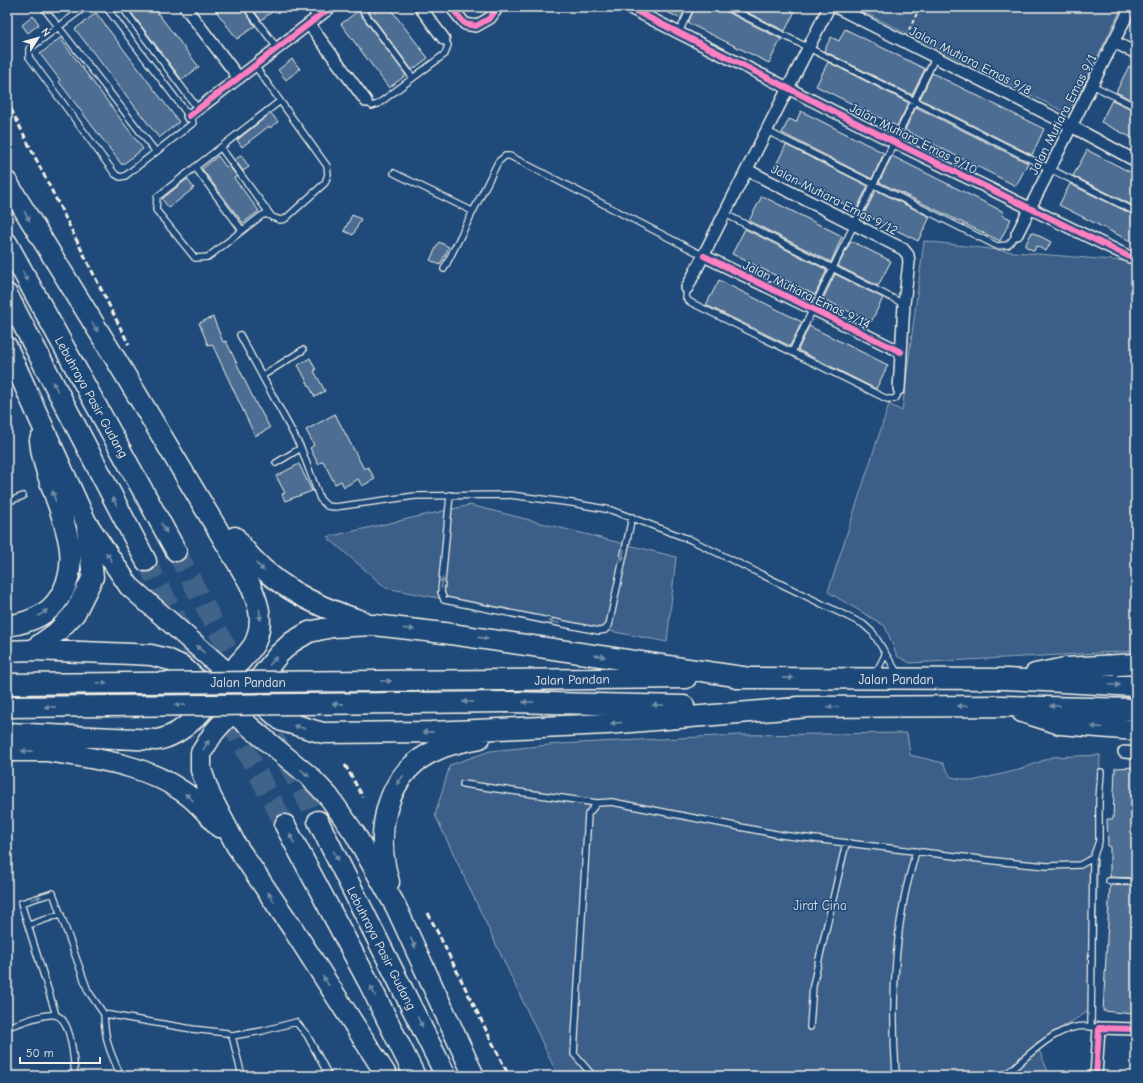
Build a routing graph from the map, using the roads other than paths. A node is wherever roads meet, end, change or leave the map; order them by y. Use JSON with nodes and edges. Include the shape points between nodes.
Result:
{"nodes":[{"id":1,"x":43,"y":7,"type":"edge"},
{"id":2,"x":85,"y":7,"type":"edge"},
{"id":3,"x":106,"y":7,"type":"edge"},
{"id":4,"x":122,"y":7,"type":"edge"},
{"id":5,"x":186,"y":7,"type":"edge"},
{"id":6,"x":246,"y":7,"type":"edge"},
{"id":7,"x":312,"y":7,"type":"edge"},
{"id":8,"x":331,"y":7,"type":"edge"},
{"id":9,"x":360,"y":7,"type":"edge"},
{"id":10,"x":420,"y":7,"type":"edge"},
{"id":11,"x":451,"y":7,"type":"edge"},
{"id":12,"x":498,"y":7,"type":"edge"},
{"id":13,"x":628,"y":7,"type":"edge"},
{"id":14,"x":691,"y":7,"type":"edge"},
{"id":15,"x":727,"y":7,"type":"edge"},
{"id":16,"x":829,"y":7,"type":"edge"},
{"id":17,"x":836,"y":7,"type":"edge"},
{"id":18,"x":1131,"y":7,"type":"edge"},
{"id":19,"x":319,"y":16,"type":"junction"},
{"id":20,"x":309,"y":24,"type":"junction"},
{"id":21,"x":58,"y":27,"type":"junction"},
{"id":22,"x":679,"y":32,"type":"junction"},
{"id":23,"x":444,"y":39,"type":"joint"},
{"id":24,"x":1114,"y":42,"type":"junction"},
{"id":25,"x":278,"y":49,"type":"junction"},
{"id":26,"x":808,"y":49,"type":"junction"},
{"id":27,"x":1136,"y":53,"type":"edge"},
{"id":28,"x":935,"y":58,"type":"junction"},
{"id":29,"x":255,"y":66,"type":"junction"},
{"id":30,"x":239,"y":78,"type":"junction"},
{"id":31,"x":413,"y":78,"type":"junction"},
{"id":32,"x":1092,"y":85,"type":"junction"},
{"id":33,"x":789,"y":87,"type":"junction"},
{"id":34,"x":914,"y":100,"type":"junction"},
{"id":35,"x":280,"y":101,"type":"junction"},
{"id":36,"x":366,"y":102,"type":"joint"},
{"id":37,"x":1136,"y":106,"type":"edge"},
{"id":38,"x":198,"y":109,"type":"junction"},
{"id":39,"x":189,"y":116,"type":"junction"},
{"id":40,"x":1072,"y":126,"type":"junction"},
{"id":41,"x":767,"y":131,"type":"junction"},
{"id":42,"x":894,"y":142,"type":"junction"},
{"id":43,"x":221,"y":148,"type":"junction"},
{"id":44,"x":156,"y":152,"type":"junction"},
{"id":45,"x":1136,"y":161,"type":"edge"},
{"id":46,"x":195,"y":167,"type":"junction"},
{"id":47,"x":1050,"y":168,"type":"junction"},
{"id":48,"x":747,"y":170,"type":"junction"},
{"id":49,"x":394,"y":173,"type":"dead end"},
{"id":50,"x":7,"y":182,"type":"edge"},
{"id":51,"x":873,"y":184,"type":"junction"},
{"id":52,"x":1030,"y":208,"type":"junction"},
{"id":53,"x":472,"y":211,"type":"junction"},
{"id":54,"x":1136,"y":212,"type":"edge"},
{"id":55,"x":725,"y":214,"type":"junction"},
{"id":56,"x":273,"y":218,"type":"junction"},
{"id":57,"x":854,"y":224,"type":"junction"},
{"id":58,"x":242,"y":230,"type":"junction"},
{"id":59,"x":1017,"y":234,"type":"joint"},
{"id":60,"x":7,"y":243,"type":"edge"},
{"id":61,"x":704,"y":256,"type":"junction"},
{"id":62,"x":1136,"y":258,"type":"edge"},
{"id":63,"x":832,"y":268,"type":"junction"},
{"id":64,"x":444,"y":269,"type":"dead end"},
{"id":65,"x":687,"y":288,"type":"joint"},
{"id":66,"x":7,"y":294,"type":"edge"},
{"id":67,"x":904,"y":304,"type":"junction"},
{"id":68,"x":812,"y":309,"type":"junction"},
{"id":69,"x":240,"y":335,"type":"dead end"},
{"id":70,"x":7,"y":347,"type":"edge"},
{"id":71,"x":303,"y":350,"type":"dead end"},
{"id":72,"x":792,"y":352,"type":"junction"},
{"id":73,"x":900,"y":352,"type":"junction"},
{"id":74,"x":118,"y":362,"type":"junction"},
{"id":75,"x":262,"y":376,"type":"junction"},
{"id":76,"x":899,"y":389,"type":"joint"},
{"id":77,"x":39,"y":416,"type":"junction"},
{"id":78,"x":301,"y":448,"type":"junction"},
{"id":79,"x":276,"y":463,"type":"dead end"},
{"id":80,"x":450,"y":495,"type":"junction"},
{"id":81,"x":23,"y":496,"type":"dead end"},
{"id":82,"x":7,"y":502,"type":"edge"},
{"id":83,"x":632,"y":517,"type":"junction"},
{"id":84,"x":86,"y":522,"type":"junction"},
{"id":85,"x":176,"y":551,"type":"tunnel mouth"},
{"id":86,"x":146,"y":561,"type":"tunnel mouth"},
{"id":87,"x":374,"y":625,"type":"junction"},
{"id":88,"x":7,"y":626,"type":"edge"},
{"id":89,"x":32,"y":650,"type":"junction"},
{"id":90,"x":7,"y":652,"type":"edge"},
{"id":91,"x":885,"y":655,"type":"junction"},
{"id":92,"x":1136,"y":664,"type":"edge"},
{"id":93,"x":229,"y":675,"type":"junction"},
{"id":94,"x":749,"y":678,"type":"junction"},
{"id":95,"x":867,"y":679,"type":"junction"},
{"id":96,"x":1006,"y":679,"type":"junction"},
{"id":97,"x":902,"y":680,"type":"junction"},
{"id":98,"x":7,"y":684,"type":"edge"},
{"id":99,"x":1136,"y":686,"type":"edge"},
{"id":100,"x":248,"y":691,"type":"junction"},
{"id":101,"x":214,"y":695,"type":"junction"},
{"id":102,"x":1002,"y":706,"type":"junction"},
{"id":103,"x":7,"y":707,"type":"edge"},
{"id":104,"x":809,"y":707,"type":"junction"},
{"id":105,"x":1136,"y":709,"type":"edge"},
{"id":106,"x":232,"y":712,"type":"junction"},
{"id":107,"x":523,"y":727,"type":"junction"},
{"id":108,"x":1136,"y":730,"type":"edge"},
{"id":109,"x":7,"y":734,"type":"edge"},
{"id":110,"x":157,"y":740,"type":"junction"},
{"id":111,"x":7,"y":751,"type":"edge"},
{"id":112,"x":47,"y":751,"type":"junction"},
{"id":113,"x":1124,"y":752,"type":"dead end"},
{"id":114,"x":1136,"y":753,"type":"edge"},
{"id":115,"x":1101,"y":772,"type":"dead end"},
{"id":116,"x":463,"y":784,"type":"dead end"},
{"id":117,"x":597,"y":803,"type":"junction"},
{"id":118,"x":318,"y":821,"type":"tunnel mouth"},
{"id":119,"x":285,"y":825,"type":"tunnel mouth"},
{"id":120,"x":846,"y":843,"type":"junction"},
{"id":121,"x":236,"y":845,"type":"junction"},
{"id":122,"x":916,"y":851,"type":"junction"},
{"id":123,"x":1093,"y":858,"type":"junction"},
{"id":124,"x":1109,"y":880,"type":"dead end"},
{"id":125,"x":1136,"y":882,"type":"edge"},
{"id":126,"x":396,"y":907,"type":"junction"},
{"id":127,"x":61,"y":914,"type":"junction"},
{"id":128,"x":29,"y":925,"type":"junction"},
{"id":129,"x":104,"y":1014,"type":"junction"},
{"id":130,"x":56,"y":1015,"type":"junction"},
{"id":131,"x":7,"y":1027,"type":"edge"},
{"id":132,"x":810,"y":1027,"type":"dead end"},
{"id":133,"x":1095,"y":1027,"type":"junction"},
{"id":134,"x":1136,"y":1029,"type":"edge"},
{"id":135,"x":232,"y":1036,"type":"junction"},
{"id":136,"x":75,"y":1076,"type":"edge"},
{"id":137,"x":129,"y":1076,"type":"edge"},
{"id":138,"x":242,"y":1076,"type":"edge"},
{"id":139,"x":329,"y":1076,"type":"edge"},
{"id":140,"x":387,"y":1076,"type":"edge"},
{"id":141,"x":415,"y":1076,"type":"edge"},
{"id":142,"x":446,"y":1076,"type":"edge"},
{"id":143,"x":474,"y":1076,"type":"edge"},
{"id":144,"x":593,"y":1076,"type":"edge"},
{"id":145,"x":896,"y":1076,"type":"edge"},
{"id":146,"x":1004,"y":1076,"type":"edge"},
{"id":147,"x":1096,"y":1076,"type":"edge"}],
"edges":[{"from":1,"to":21,"type":"lane"},
{"from":2,"to":21,"type":"lane"},
{"from":3,"to":39,"type":"lane"},
{"from":4,"to":38,"type":"lane"},
{"from":5,"to":30,"type":"street"},
{"from":6,"to":25,"type":"lane"},
{"from":7,"to":19,"type":"street"},
{"from":8,"to":19,"type":"street"},
{"from":9,"to":31,"type":"lane"},
{"from":10,"to":23,"type":"street"},
{"from":11,"to":12,"type":"street","via":[[465,24],[476,26],[490,18]]},
{"from":13,"to":22,"type":"street","name":"Jalan Mutiara Emas 9/10"},
{"from":14,"to":22,"type":"lane"},
{"from":15,"to":26,"type":"lane"},
{"from":16,"to":26,"type":"street"},
{"from":17,"to":28,"type":"street","name":"Jalan Mutiara Emas 9/8"},
{"from":18,"to":24,"type":"street","name":"Jalan Mutiara Emas 9/1"},
{"from":19,"to":20,"type":"street"},
{"from":20,"to":25,"type":"street"},
{"from":20,"to":36,"type":"street"},
{"from":21,"to":44,"type":"lane"},
{"from":21,"to":44,"type":"lane","via":[[29,49],[29,57],[115,174],[125,176]]},
{"from":22,"to":33,"type":"street","name":"Jalan Mutiara Emas 9/10"},
{"from":23,"to":31,"type":"lane","via":[[448,45],[448,52]]},
{"from":24,"to":27,"type":"street"},
{"from":24,"to":32,"type":"street","name":"Jalan Mutiara Emas 9/1"},
{"from":25,"to":29,"type":"street"},
{"from":26,"to":33,"type":"street"},
{"from":26,"to":34,"type":"lane"},
{"from":28,"to":34,"type":"lane"},
{"from":28,"to":40,"type":"street","name":"Jalan Mutiara Emas 9/8"},
{"from":29,"to":30,"type":"street"},
{"from":29,"to":35,"type":"lane"},
{"from":30,"to":38,"type":"street"},
{"from":31,"to":36,"type":"lane","via":[[375,106]]},
{"from":32,"to":37,"type":"lane"},
{"from":32,"to":40,"type":"street","name":"Jalan Mutiara Emas 9/1"},
{"from":33,"to":41,"type":"street"},
{"from":33,"to":42,"type":"street","name":"Jalan Mutiara Emas 9/10"},
{"from":34,"to":42,"type":"lane"},
{"from":34,"to":47,"type":"lane"},
{"from":35,"to":43,"type":"lane"},
{"from":35,"to":56,"type":"lane","via":[[327,166],[328,174],[325,182],[285,218]]},
{"from":38,"to":39,"type":"street"},
{"from":39,"to":44,"type":"lane","via":[[192,120],[191,126]]},
{"from":40,"to":45,"type":"street","name":"Jalan Mutiara Emas 9/8"},
{"from":40,"to":47,"type":"street","name":"Jalan Mutiara Emas 9/1"},
{"from":41,"to":48,"type":"street"},
{"from":41,"to":51,"type":"lane"},
{"from":42,"to":51,"type":"lane"},
{"from":42,"to":52,"type":"street","name":"Jalan Mutiara Emas 9/10"},
{"from":43,"to":46,"type":"lane"},
{"from":43,"to":56,"type":"lane"},
{"from":46,"to":58,"type":"lane"},
{"from":46,"to":58,"type":"lane","via":[[158,198],[156,210],[195,258],[208,257]]},
{"from":47,"to":52,"type":"street","name":"Jalan Mutiara Emas 9/1"},
{"from":47,"to":54,"type":"lane"},
{"from":48,"to":55,"type":"street"},
{"from":48,"to":57,"type":"street","name":"Jalan Mutiara Emas 9/12"},
{"from":49,"to":53,"type":"lane"},
{"from":50,"to":74,"type":"highway","one_way":true},
{"from":51,"to":57,"type":"lane"},
{"from":51,"to":59,"type":"lane","via":[[999,247],[1008,245]]},
{"from":52,"to":59,"type":"street","name":"Jalan Mutiara Emas 9/1"},
{"from":52,"to":62,"type":"street","name":"Jalan Mutiara Emas 9/10"},
{"from":53,"to":61,"type":"lane","via":[[498,162],[505,156],[510,156]]},
{"from":53,"to":64,"type":"lane"},
{"from":55,"to":61,"type":"street"},
{"from":55,"to":63,"type":"lane"},
{"from":56,"to":58,"type":"lane","via":[[265,214]]},
{"from":57,"to":63,"type":"lane"},
{"from":57,"to":67,"type":"street","name":"Jalan Mutiara Emas 9/12","via":[[903,249],[908,255]]},
{"from":60,"to":85,"type":"highway","name":"Lebuhraya Pasir Gudang","one_way":true},
{"from":61,"to":65,"type":"street"},
{"from":61,"to":68,"type":"street","name":"Jalan Mutiara Emas 9/14"},
{"from":63,"to":67,"type":"lane"},
{"from":63,"to":68,"type":"lane"},
{"from":65,"to":72,"type":"lane","via":[[686,298],[690,302]]},
{"from":86,"to":66,"type":"highway","name":"Lebuhraya Pasir Gudang","one_way":true},
{"from":67,"to":73,"type":"street"},
{"from":68,"to":72,"type":"lane"},
{"from":68,"to":73,"type":"street","name":"Jalan Mutiara Emas 9/14"},
{"from":69,"to":75,"type":"lane"},
{"from":70,"to":77,"type":"highway"},
{"from":71,"to":75,"type":"lane"},
{"from":72,"to":76,"type":"lane","via":[[887,399],[897,396]]},
{"from":73,"to":76,"type":"street"},
{"from":74,"to":87,"type":"highway","one_way":true,"via":[[251,558],[283,585],[312,602]]},
{"from":74,"to":93,"type":"highway","one_way":true,"via":[[249,582],[258,604],[261,620],[257,639]]},
{"from":75,"to":78,"type":"lane"},
{"from":77,"to":84,"type":"highway"},
{"from":88,"to":77,"type":"highway","one_way":true,"via":[[33,620],[56,604],[64,592],[70,572],[71,550],[41,448]]},
{"from":78,"to":79,"type":"lane"},
{"from":78,"to":80,"type":"lane","via":[[320,499],[330,507],[415,496]]},
{"from":80,"to":83,"type":"lane","via":[[510,495],[611,510]]},
{"from":83,"to":80,"type":"lane","one_way":true,"via":[[609,625],[605,630],[599,631],[444,600],[441,592]]},
{"from":81,"to":82,"type":"lane"},
{"from":83,"to":91,"type":"lane","via":[[691,540],[863,624],[881,644]]},
{"from":84,"to":89,"type":"highway","via":[[93,577],[75,613],[57,632]]},
{"from":93,"to":84,"type":"highway","one_way":true,"via":[[128,586]]},
{"from":87,"to":94,"type":"highway","one_way":true},
{"from":100,"to":87,"type":"highway","one_way":true,"via":[[279,654],[309,632],[332,627]]},
{"from":89,"to":90,"type":"highway"},
{"from":89,"to":101,"type":"highway","via":[[151,655],[182,666]]},
{"from":91,"to":95,"type":"lane","via":[[878,668]]},
{"from":91,"to":97,"type":"lane"},
{"from":92,"to":96,"type":"highway","via":[[1065,668]]},
{"from":93,"to":100,"type":"highway"},
{"from":93,"to":101,"type":"highway"},
{"from":94,"to":95,"type":"highway","name":"Jalan Pandan","one_way":true},
{"from":98,"to":94,"type":"highway","name":"Jalan Pandan","one_way":true,"bridge":true},
{"from":95,"to":97,"type":"highway","name":"Jalan Pandan"},
{"from":96,"to":97,"type":"highway","name":"Jalan Pandan"},
{"from":96,"to":99,"type":"highway","name":"Jalan Pandan","one_way":true},
{"from":100,"to":106,"type":"highway"},
{"from":107,"to":100,"type":"highway","one_way":true,"via":[[431,732],[323,733],[282,721]]},
{"from":101,"to":106,"type":"highway"},
{"from":101,"to":110,"type":"highway","via":[[190,723],[166,739]]},
{"from":102,"to":104,"type":"highway","name":"Jalan Pandan","one_way":true},
{"from":105,"to":102,"type":"highway","name":"Jalan Pandan","one_way":true},
{"from":108,"to":102,"type":"highway","one_way":true,"via":[[1060,724]]},
{"from":104,"to":103,"type":"highway","name":"Jalan Pandan","one_way":true,"bridge":true,"via":[[507,702]]},
{"from":104,"to":107,"type":"highway","one_way":true,"via":[[607,724]]},
{"from":121,"to":106,"type":"highway","one_way":true,"via":[[210,795],[201,770],[201,754],[214,732]]},
{"from":106,"to":126,"type":"highway","one_way":true,"via":[[309,776],[329,797],[355,834]]},
{"from":107,"to":126,"type":"highway","one_way":true,"via":[[438,748],[399,780],[385,816],[383,841],[385,870]]},
{"from":109,"to":110,"type":"highway"},
{"from":110,"to":112,"type":"highway","via":[[144,749]]},
{"from":112,"to":111,"type":"highway","one_way":true},
{"from":121,"to":112,"type":"highway","one_way":true,"via":[[204,810],[182,791],[155,775],[118,763]]},
{"from":113,"to":114,"type":"street"},
{"from":115,"to":123,"type":"lane","via":[[1099,841]]},
{"from":116,"to":117,"type":"lane"},
{"from":117,"to":120,"type":"lane","via":[[612,802],[781,835]]},
{"from":117,"to":144,"type":"lane","via":[[588,814],[574,1054]]},
{"from":118,"to":142,"type":"highway","name":"Lebuhraya Pasir Gudang","one_way":true},
{"from":141,"to":119,"type":"highway","name":"Lebuhraya Pasir Gudang","one_way":true},
{"from":120,"to":122,"type":"lane"},
{"from":120,"to":132,"type":"lane","via":[[813,985]]},
{"from":140,"to":121,"type":"highway","one_way":true},
{"from":122,"to":123,"type":"lane","via":[[1047,866],[1080,865]]},
{"from":122,"to":145,"type":"lane","via":[[904,898],[897,951],[893,1013]]},
{"from":123,"to":133,"type":"lane"},
{"from":124,"to":125,"type":"lane"},
{"from":126,"to":143,"type":"highway","one_way":true},
{"from":127,"to":128,"type":"lane"},
{"from":128,"to":127,"type":"lane","one_way":true,"via":[[21,903],[53,893]]},
{"from":127,"to":129,"type":"lane","via":[[88,991]]},
{"from":128,"to":130,"type":"lane"},
{"from":129,"to":135,"type":"lane","via":[[227,1033]]},
{"from":129,"to":137,"type":"lane","via":[[104,1035],[109,1050],[120,1074]]},
{"from":130,"to":131,"type":"lane"},
{"from":130,"to":136,"type":"lane","via":[[66,1024]]},
{"from":133,"to":134,"type":"street"},
{"from":133,"to":146,"type":"lane","via":[[1082,1025],[1062,1031]]},
{"from":133,"to":147,"type":"street"},
{"from":135,"to":138,"type":"lane"},
{"from":135,"to":139,"type":"lane","via":[[296,1022],[307,1035]]}]}
